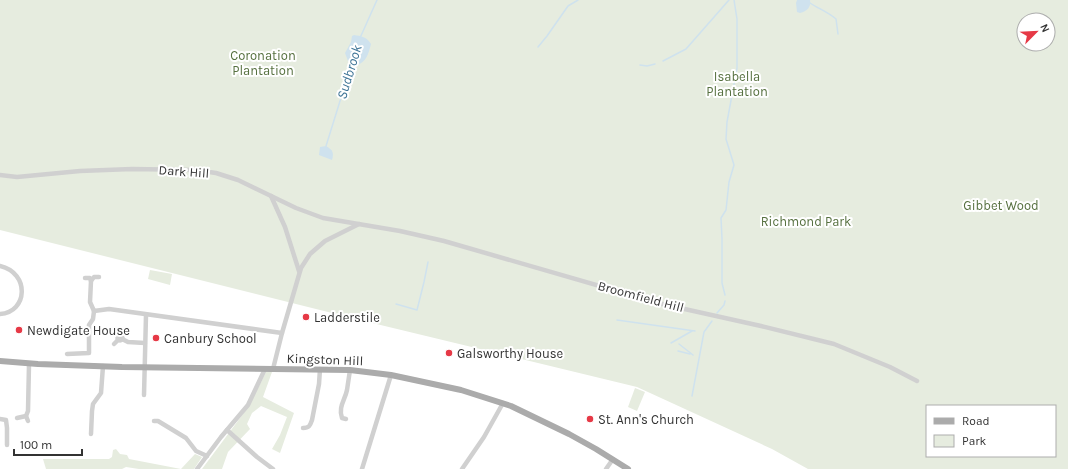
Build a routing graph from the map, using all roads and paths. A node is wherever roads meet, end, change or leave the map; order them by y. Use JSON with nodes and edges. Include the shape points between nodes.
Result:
{"nodes":[{"id":1,"x":0,"y":175,"type":"edge"},
{"id":2,"x":270,"y":196,"type":"junction"},
{"id":3,"x":360,"y":224,"type":"junction"},
{"id":4,"x":0,"y":266,"type":"edge"},
{"id":5,"x":299,"y":271,"type":"junction"},
{"id":6,"x":99,"y":277,"type":"dead end"},
{"id":7,"x":85,"y":278,"type":"dead end"},
{"id":8,"x":91,"y":281,"type":"junction"},
{"id":9,"x":96,"y":310,"type":"junction"},
{"id":10,"x":0,"y":314,"type":"edge"},
{"id":11,"x":146,"y":315,"type":"junction"},
{"id":12,"x":115,"y":329,"type":"dead end"},
{"id":13,"x":282,"y":333,"type":"junction"},
{"id":14,"x":119,"y":338,"type":"junction"},
{"id":15,"x":145,"y":343,"type":"junction"},
{"id":16,"x":114,"y":344,"type":"dead end"},
{"id":17,"x":67,"y":354,"type":"dead end"},
{"id":18,"x":0,"y":361,"type":"edge"},
{"id":19,"x":29,"y":364,"type":"junction"},
{"id":20,"x":103,"y":366,"type":"junction"},
{"id":21,"x":145,"y":367,"type":"junction"},
{"id":22,"x":265,"y":369,"type":"junction"},
{"id":23,"x":274,"y":369,"type":"junction"},
{"id":24,"x":320,"y":369,"type":"junction"},
{"id":25,"x":350,"y":370,"type":"junction"},
{"id":26,"x":391,"y":374,"type":"junction"},
{"id":27,"x":917,"y":381,"type":"dead end"},
{"id":28,"x":144,"y":395,"type":"dead end"},
{"id":29,"x":503,"y":404,"type":"junction"},
{"id":30,"x":26,"y":416,"type":"junction"},
{"id":31,"x":17,"y":418,"type":"dead end"},
{"id":32,"x":0,"y":419,"type":"edge"},
{"id":33,"x":346,"y":419,"type":"dead end"},
{"id":34,"x":28,"y":421,"type":"dead end"},
{"id":35,"x":154,"y":421,"type":"dead end"},
{"id":36,"x":303,"y":428,"type":"dead end"},
{"id":37,"x":227,"y":430,"type":"junction"},
{"id":38,"x":91,"y":434,"type":"dead end"},
{"id":39,"x":7,"y":445,"type":"dead end"},
{"id":40,"x":207,"y":456,"type":"junction"},
{"id":41,"x":613,"y":459,"type":"junction"},
{"id":42,"x":197,"y":469,"type":"edge"},
{"id":43,"x":273,"y":469,"type":"edge"},
{"id":44,"x":362,"y":469,"type":"edge"},
{"id":45,"x":462,"y":469,"type":"edge"},
{"id":46,"x":606,"y":469,"type":"edge"},
{"id":47,"x":628,"y":469,"type":"edge"}],
"edges":[{"from":1,"to":2,"type":"street","name":"Dark Hill","via":[[17,177],[132,169],[195,170],[238,180]]},
{"from":2,"to":3,"type":"street","name":"Dark Hill","via":[[323,218]]},
{"from":2,"to":5,"type":"street","via":[[285,227]]},
{"from":3,"to":5,"type":"street","via":[[319,246],[306,258]]},
{"from":3,"to":27,"type":"street","name":"Broomfield Hill","via":[[444,241],[662,304],[834,344]]},
{"from":4,"to":10,"type":"street","via":[[8,268],[18,276],[22,292],[14,309]]},
{"from":5,"to":13,"type":"street"},
{"from":6,"to":8,"type":"street","via":[[94,277]]},
{"from":7,"to":8,"type":"street","via":[[90,278]]},
{"from":8,"to":9,"type":"street","via":[[90,302]]},
{"from":9,"to":11,"type":"street","via":[[109,309]]},
{"from":9,"to":17,"type":"street","via":[[89,325],[89,353]]},
{"from":11,"to":13,"type":"street"},
{"from":11,"to":15,"type":"street"},
{"from":12,"to":14,"type":"street"},
{"from":13,"to":23,"type":"street"},
{"from":14,"to":15,"type":"street","via":[[128,342]]},
{"from":14,"to":16,"type":"street"},
{"from":15,"to":21,"type":"street"},
{"from":18,"to":19,"type":"main road","name":"Kingston Hill"},
{"from":19,"to":20,"type":"main road","name":"Kingston Hill"},
{"from":19,"to":30,"type":"street"},
{"from":20,"to":21,"type":"main road","name":"Kingston Hill"},
{"from":20,"to":38,"type":"street","via":[[101,393],[93,404]]},
{"from":21,"to":22,"type":"main road","name":"Kingston Hill"},
{"from":21,"to":28,"type":"street"},
{"from":22,"to":23,"type":"main road","name":"Kingston Hill"},
{"from":22,"to":37,"type":"street","via":[[248,405]]},
{"from":23,"to":24,"type":"main road","name":"Kingston Hill"},
{"from":24,"to":25,"type":"main road","name":"Kingston Hill"},
{"from":24,"to":36,"type":"street","via":[[312,420],[310,426]]},
{"from":25,"to":26,"type":"main road","name":"Kingston Hill"},
{"from":25,"to":33,"type":"street","via":[[347,392],[340,413],[342,418]]},
{"from":26,"to":29,"type":"main road","name":"Kingston Hill","via":[[461,390]]},
{"from":26,"to":44,"type":"street"},
{"from":29,"to":41,"type":"main road","name":"Kingston Hill","via":[[548,424]]},
{"from":29,"to":45,"type":"street"},
{"from":30,"to":31,"type":"street"},
{"from":30,"to":34,"type":"street"},
{"from":32,"to":39,"type":"street","via":[[6,420]]},
{"from":35,"to":40,"type":"street","via":[[186,438],[196,451]]},
{"from":37,"to":40,"type":"street"},
{"from":37,"to":43,"type":"street"},
{"from":40,"to":42,"type":"street"},
{"from":41,"to":46,"type":"street"},
{"from":41,"to":47,"type":"main road","name":"Kingston Hill"}]}
